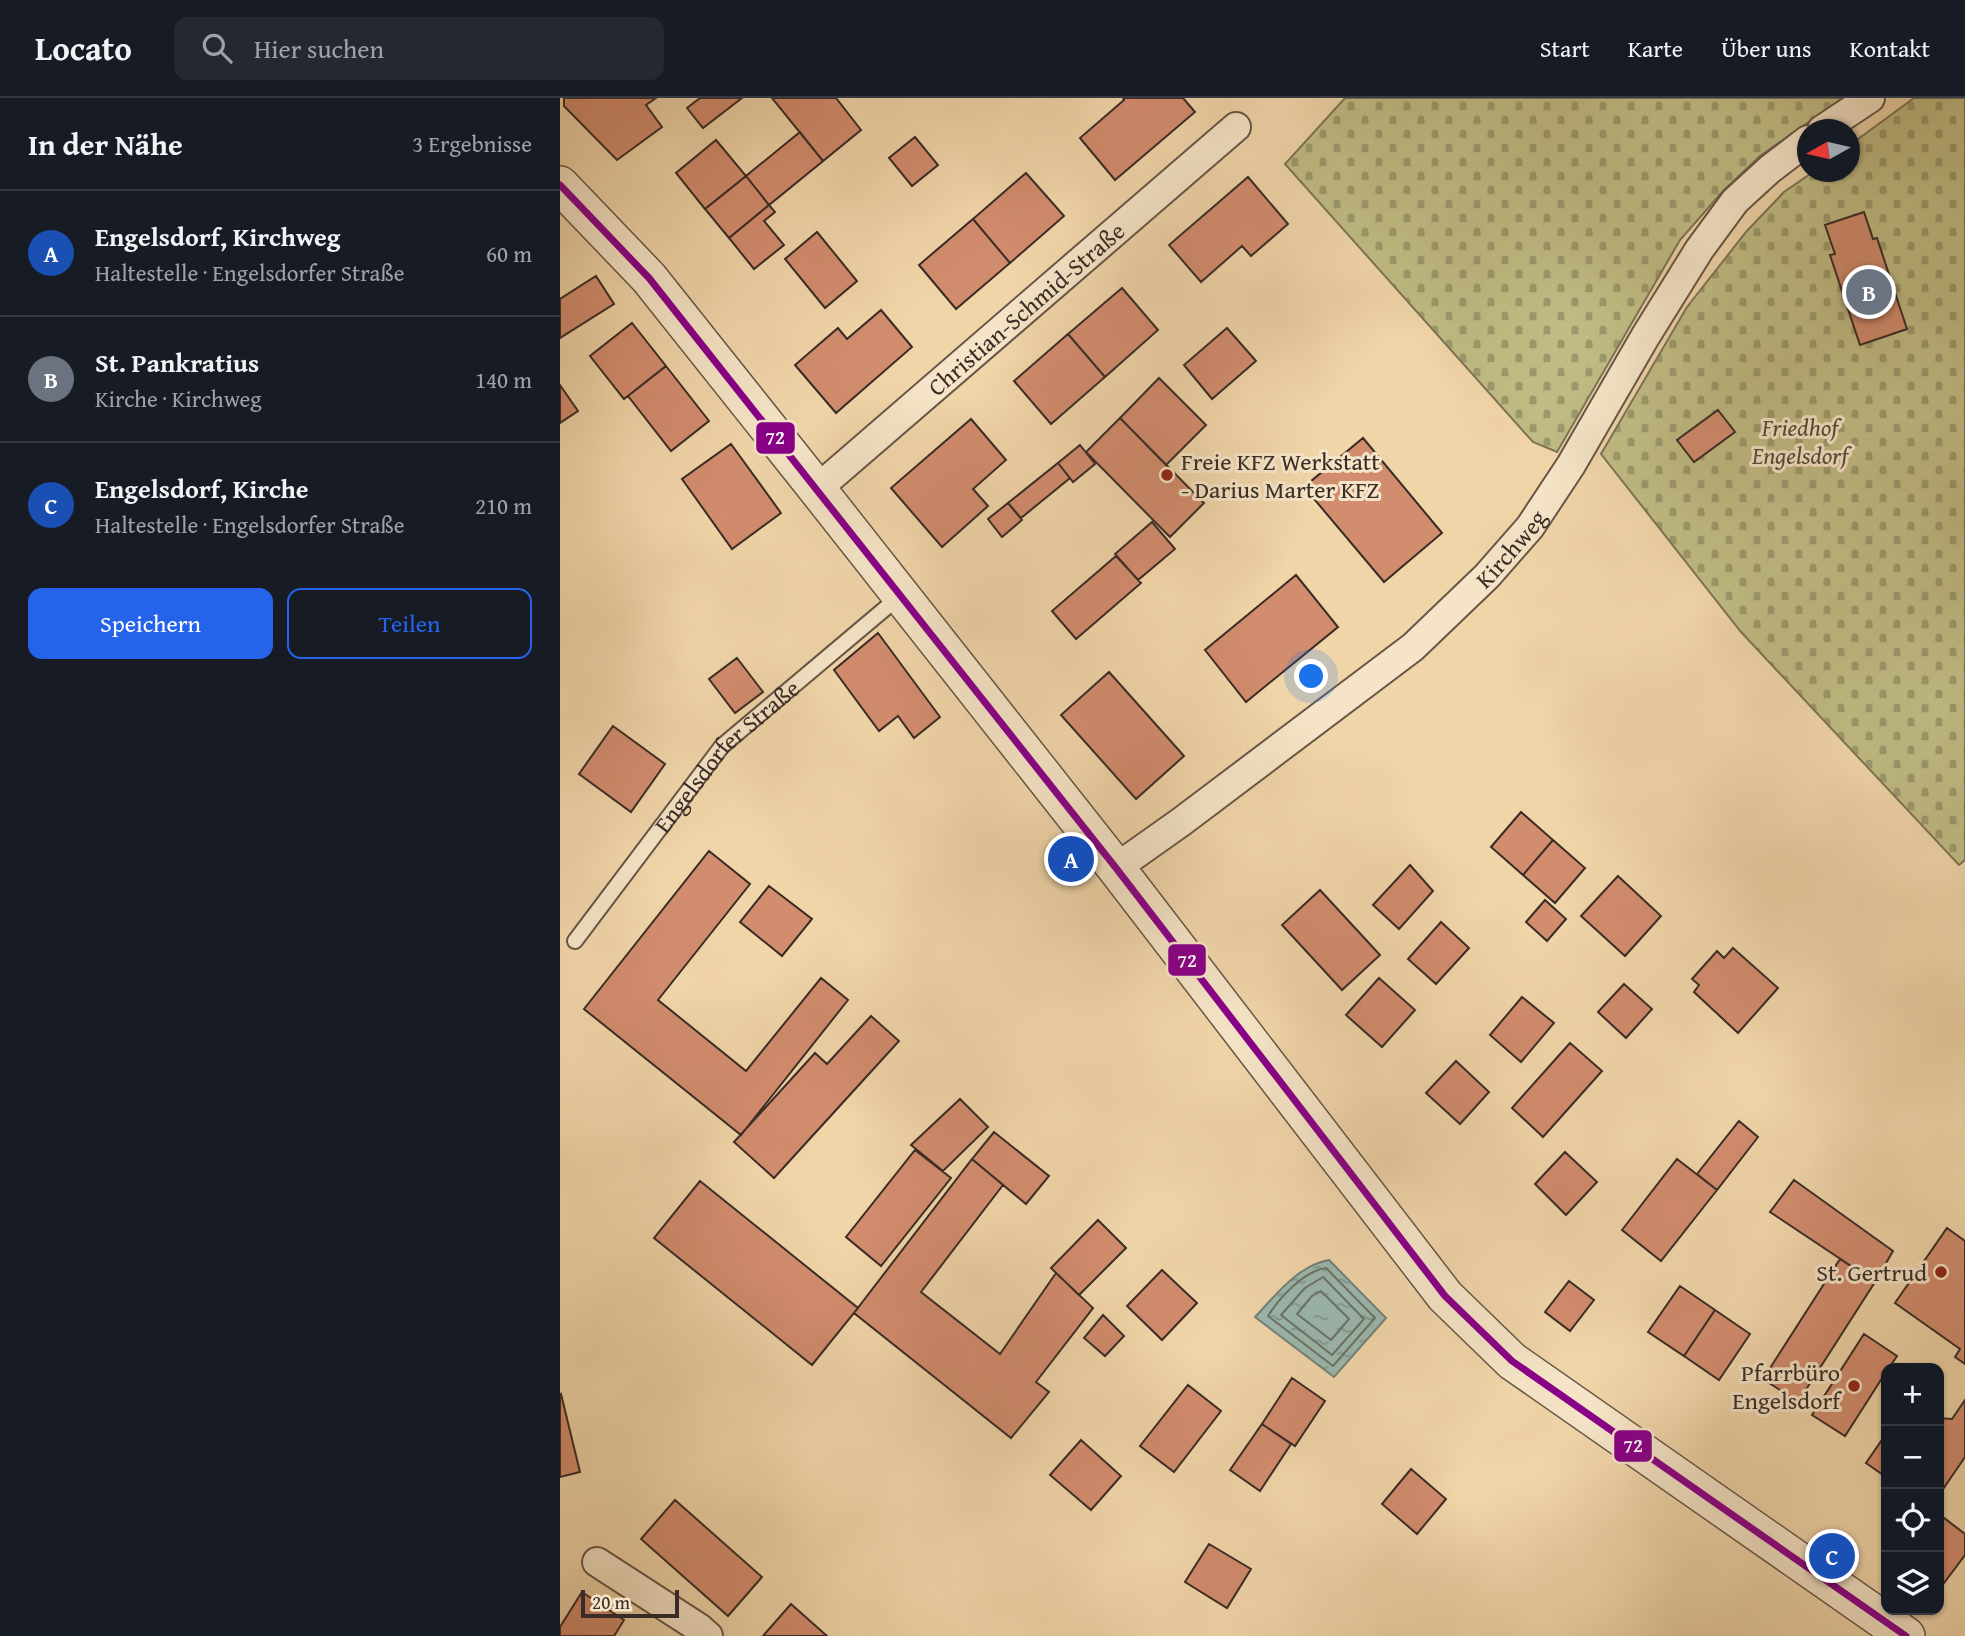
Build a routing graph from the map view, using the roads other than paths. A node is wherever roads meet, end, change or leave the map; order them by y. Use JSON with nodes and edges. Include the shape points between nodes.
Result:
{"nodes":[{"id":1,"x":1870,"y":98,"type":"edge"},
{"id":2,"x":1838,"y":119,"type":"edge"},
{"id":3,"x":1236,"y":127,"type":"dead end"},
{"id":4,"x":1797,"y":148,"type":"edge"},
{"id":5,"x":560,"y":186,"type":"edge"},
{"id":6,"x":817,"y":489,"type":"junction"},
{"id":7,"x":901,"y":596,"type":"junction"},
{"id":8,"x":1116,"y":868,"type":"junction"},
{"id":9,"x":575,"y":941,"type":"dead end"},
{"id":10,"x":597,"y":1562,"type":"dead end"},
{"id":11,"x":701,"y":1633,"type":"edge"},
{"id":12,"x":1906,"y":1636,"type":"edge"}],
"edges":[{"from":1,"to":2,"type":"street"},
{"from":3,"to":6,"type":"street","name":"Christian-Schmid-Straße"},
{"from":4,"to":8,"type":"street","name":"Kirchweg","via":[[1735,201],[1699,250],[1571,465],[1530,527],[1487,576],[1413,648]]},
{"from":5,"to":6,"type":"street","via":[[649,278]]},
{"from":6,"to":7,"type":"street"},
{"from":7,"to":8,"type":"street"},
{"from":7,"to":9,"type":"lane","name":"Engelsdorfer Straße","via":[[722,746]]},
{"from":8,"to":12,"type":"street","via":[[1445,1296],[1512,1360]]},
{"from":10,"to":11,"type":"street"}]}
